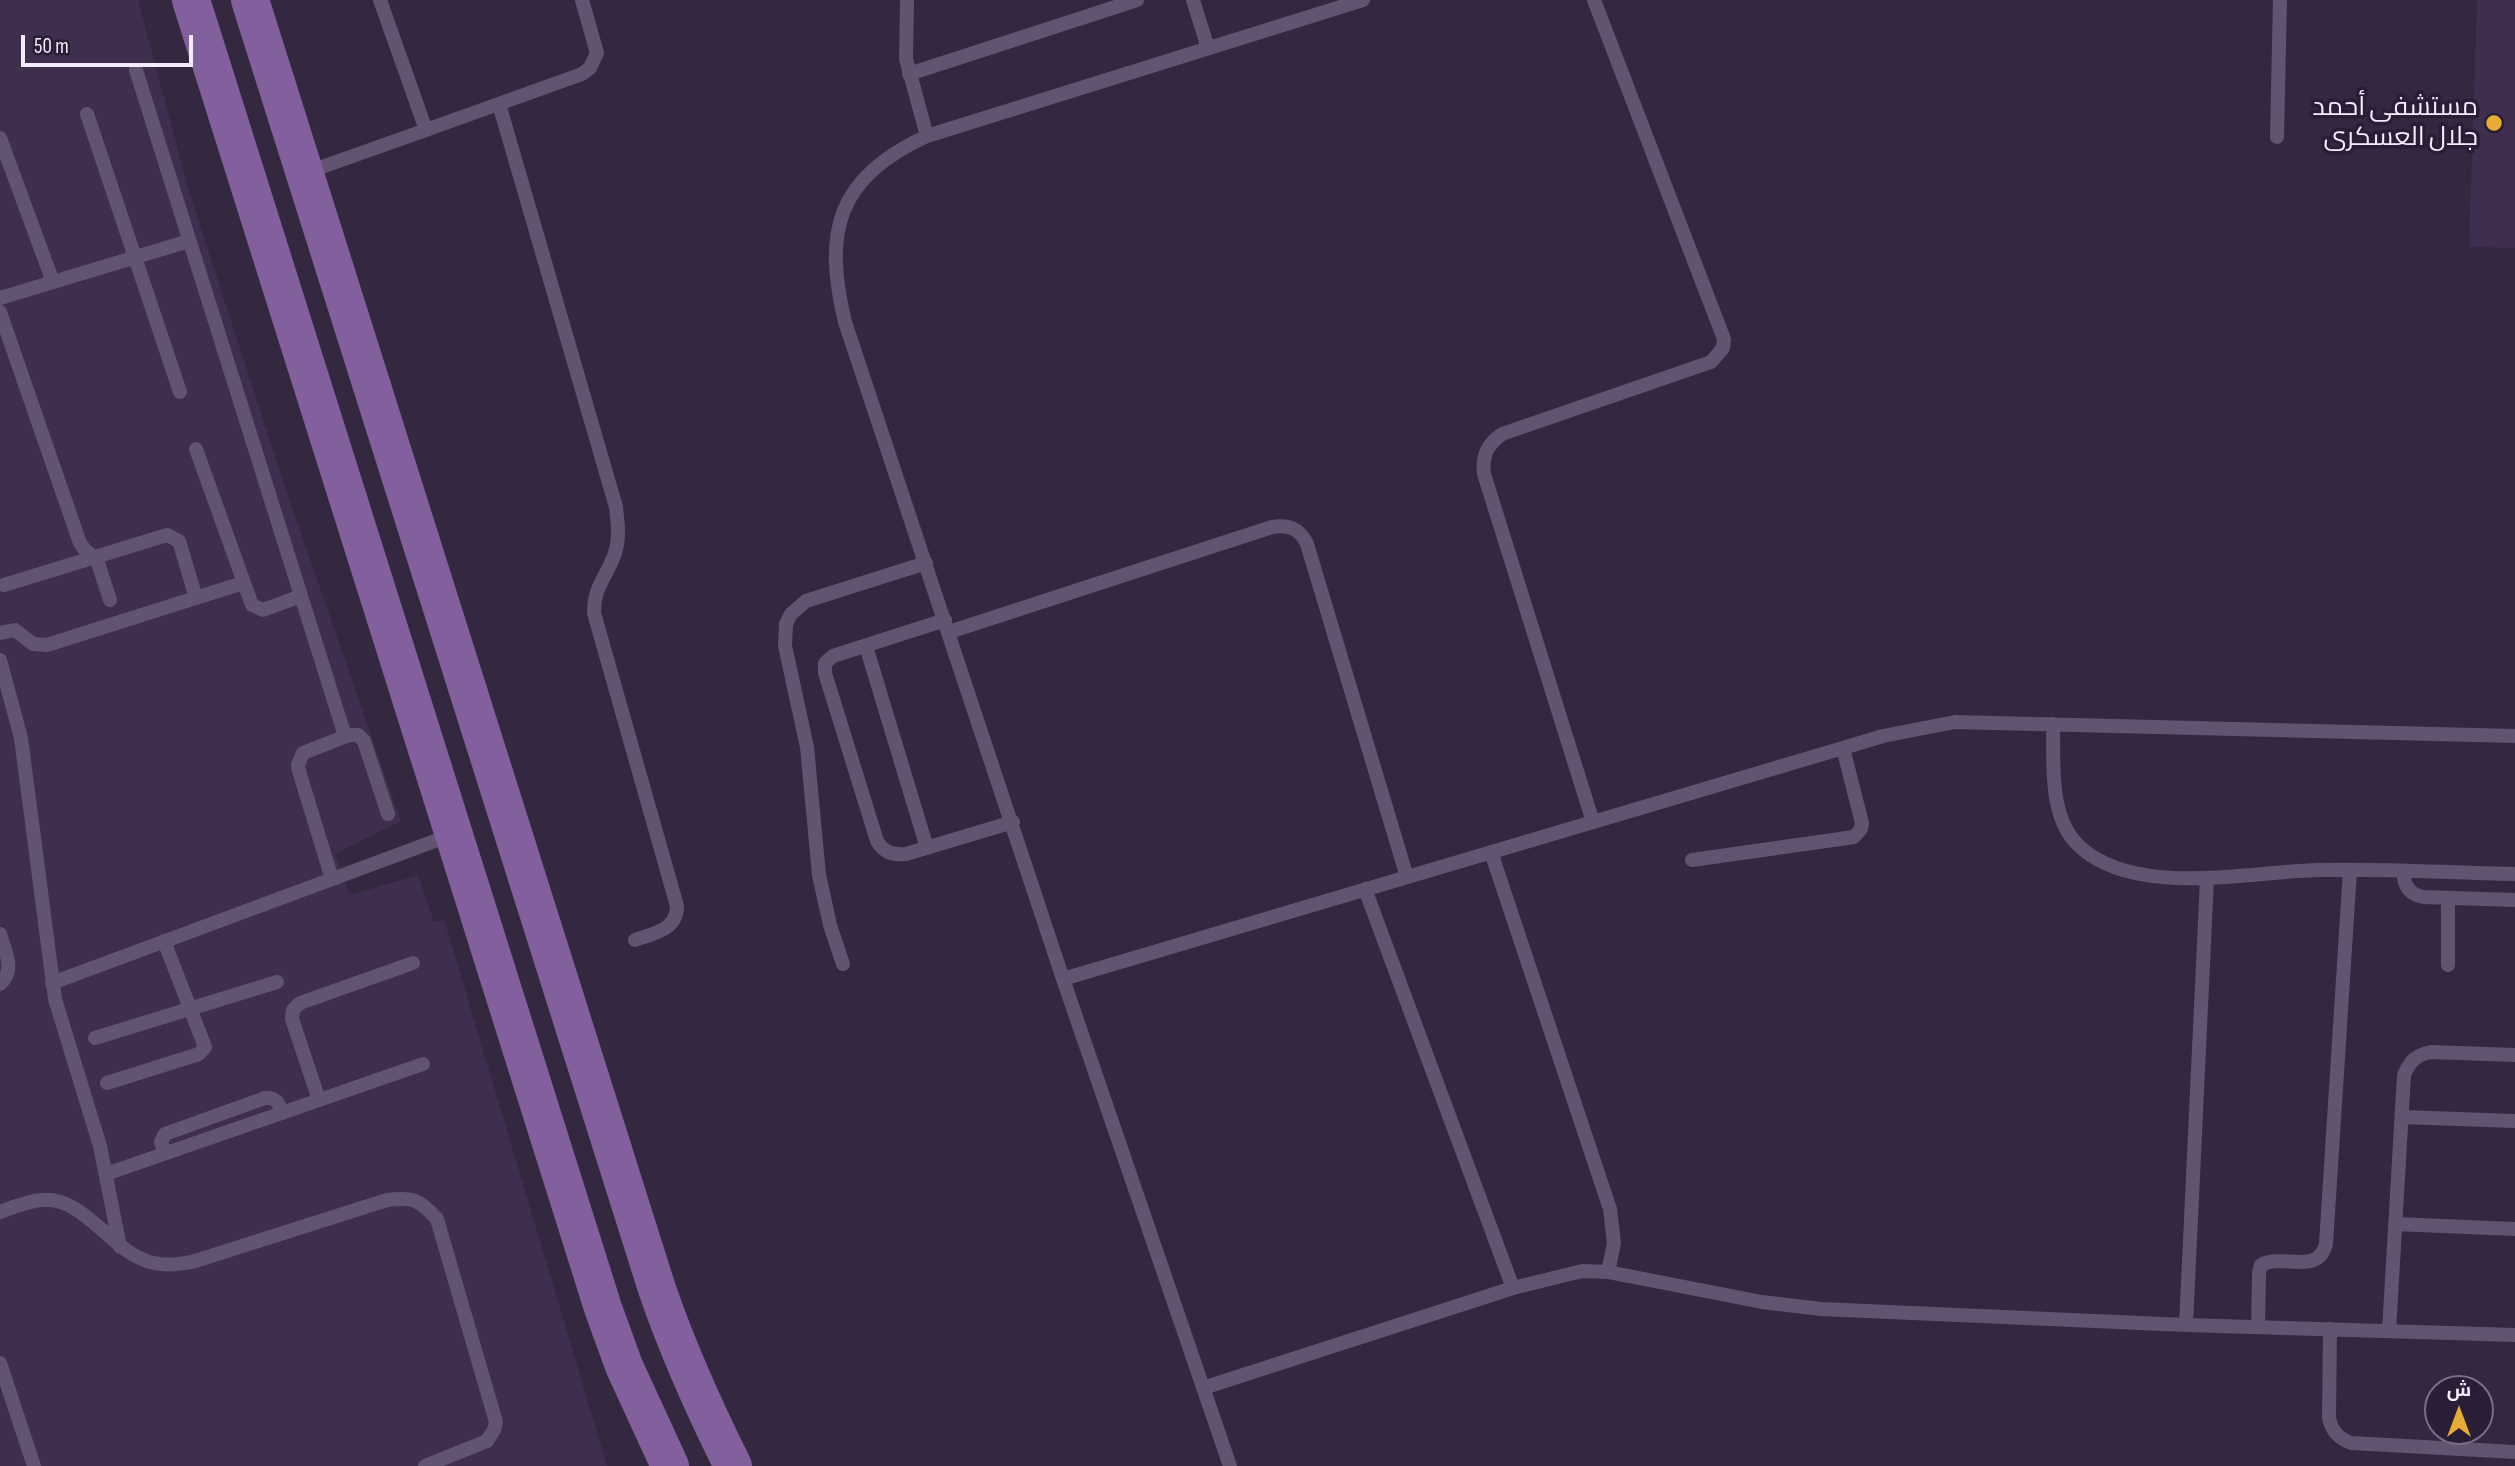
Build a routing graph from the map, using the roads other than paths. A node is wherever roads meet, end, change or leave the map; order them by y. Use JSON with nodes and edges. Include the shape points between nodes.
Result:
{"nodes":[{"id":1,"x":191,"y":0,"type":"edge"},
{"id":2,"x":250,"y":0,"type":"edge"},
{"id":3,"x":380,"y":0,"type":"edge"},
{"id":4,"x":582,"y":0,"type":"edge"},
{"id":5,"x":907,"y":0,"type":"edge"},
{"id":6,"x":1137,"y":0,"type":"edge"},
{"id":7,"x":1193,"y":0,"type":"edge"},
{"id":8,"x":1363,"y":0,"type":"edge"},
{"id":9,"x":1594,"y":0,"type":"edge"},
{"id":10,"x":2280,"y":0,"type":"edge"},
{"id":11,"x":1208,"y":48,"type":"junction"},
{"id":12,"x":136,"y":70,"type":"dead end"},
{"id":13,"x":909,"y":74,"type":"junction"},
{"id":14,"x":499,"y":104,"type":"junction"},
{"id":15,"x":87,"y":114,"type":"dead end"},
{"id":16,"x":426,"y":130,"type":"junction"},
{"id":17,"x":927,"y":136,"type":"junction"},
{"id":18,"x":2277,"y":137,"type":"dead end"},
{"id":19,"x":0,"y":138,"type":"edge"},
{"id":20,"x":303,"y":174,"type":"junction"},
{"id":21,"x":190,"y":241,"type":"junction"},
{"id":22,"x":135,"y":257,"type":"junction"},
{"id":23,"x":53,"y":282,"type":"junction"},
{"id":24,"x":0,"y":298,"type":"edge"},
{"id":25,"x":0,"y":312,"type":"edge"},
{"id":26,"x":180,"y":392,"type":"dead end"},
{"id":27,"x":196,"y":449,"type":"dead end"},
{"id":28,"x":93,"y":556,"type":"junction"},
{"id":29,"x":926,"y":563,"type":"junction"},
{"id":30,"x":243,"y":583,"type":"junction"},
{"id":31,"x":4,"y":585,"type":"dead end"},
{"id":32,"x":301,"y":596,"type":"junction"},
{"id":33,"x":196,"y":598,"type":"junction"},
{"id":34,"x":110,"y":600,"type":"dead end"},
{"id":35,"x":947,"y":626,"type":"junction"},
{"id":36,"x":0,"y":633,"type":"edge"},
{"id":37,"x":866,"y":646,"type":"junction"},
{"id":38,"x":0,"y":660,"type":"edge"},
{"id":39,"x":2053,"y":724,"type":"junction"},
{"id":40,"x":345,"y":736,"type":"junction"},
{"id":41,"x":2515,"y":736,"type":"edge"},
{"id":42,"x":1843,"y":748,"type":"junction"},
{"id":43,"x":388,"y":814,"type":"dead end"},
{"id":44,"x":1013,"y":822,"type":"junction"},
{"id":45,"x":1593,"y":822,"type":"junction"},
{"id":46,"x":454,"y":834,"type":"junction"},
{"id":47,"x":927,"y":848,"type":"junction"},
{"id":48,"x":1491,"y":852,"type":"junction"},
{"id":49,"x":1692,"y":860,"type":"dead end"},
{"id":50,"x":2350,"y":870,"type":"junction"},
{"id":51,"x":2403,"y":871,"type":"junction"},
{"id":52,"x":2515,"y":874,"type":"edge"},
{"id":53,"x":1407,"y":877,"type":"junction"},
{"id":54,"x":2207,"y":878,"type":"junction"},
{"id":55,"x":332,"y":879,"type":"junction"},
{"id":56,"x":1365,"y":889,"type":"junction"},
{"id":57,"x":2448,"y":898,"type":"junction"},
{"id":58,"x":2515,"y":900,"type":"edge"},
{"id":59,"x":0,"y":934,"type":"edge"},
{"id":60,"x":635,"y":940,"type":"dead end"},
{"id":61,"x":164,"y":942,"type":"junction"},
{"id":62,"x":414,"y":963,"type":"dead end"},
{"id":63,"x":843,"y":964,"type":"dead end"},
{"id":64,"x":2448,"y":965,"type":"dead end"},
{"id":65,"x":1063,"y":979,"type":"junction"},
{"id":66,"x":277,"y":982,"type":"dead end"},
{"id":67,"x":52,"y":983,"type":"junction"},
{"id":68,"x":0,"y":984,"type":"edge"},
{"id":69,"x":190,"y":1009,"type":"junction"},
{"id":70,"x":95,"y":1038,"type":"dead end"},
{"id":71,"x":2515,"y":1055,"type":"edge"},
{"id":72,"x":423,"y":1064,"type":"dead end"},
{"id":73,"x":107,"y":1083,"type":"dead end"},
{"id":74,"x":319,"y":1100,"type":"junction"},
{"id":75,"x":2402,"y":1117,"type":"junction"},
{"id":76,"x":2515,"y":1121,"type":"edge"},
{"id":77,"x":106,"y":1174,"type":"junction"},
{"id":78,"x":0,"y":1212,"type":"edge"},
{"id":79,"x":2395,"y":1224,"type":"junction"},
{"id":80,"x":2515,"y":1229,"type":"edge"},
{"id":81,"x":120,"y":1247,"type":"junction"},
{"id":82,"x":1608,"y":1272,"type":"junction"},
{"id":83,"x":1513,"y":1288,"type":"junction"},
{"id":84,"x":2186,"y":1325,"type":"junction"},
{"id":85,"x":2258,"y":1327,"type":"junction"},
{"id":86,"x":2330,"y":1329,"type":"junction"},
{"id":87,"x":2389,"y":1331,"type":"junction"},
{"id":88,"x":2515,"y":1335,"type":"edge"},
{"id":89,"x":0,"y":1363,"type":"edge"},
{"id":90,"x":1203,"y":1388,"type":"junction"},
{"id":91,"x":2515,"y":1452,"type":"edge"},
{"id":92,"x":34,"y":1466,"type":"edge"},
{"id":93,"x":425,"y":1466,"type":"edge"},
{"id":94,"x":670,"y":1466,"type":"edge"},
{"id":95,"x":733,"y":1466,"type":"edge"},
{"id":96,"x":1230,"y":1466,"type":"edge"}],
"edges":[{"from":1,"to":46,"type":"main road"},
{"from":2,"to":20,"type":"main road"},
{"from":3,"to":16,"type":"lane"},
{"from":4,"to":14,"type":"lane","via":[[597,53],[590,68]]},
{"from":5,"to":13,"type":"lane"},
{"from":6,"to":13,"type":"lane"},
{"from":7,"to":11,"type":"lane"},
{"from":8,"to":11,"type":"lane"},
{"from":9,"to":45,"type":"lane","via":[[1724,339],[1723,348],[1711,362],[1503,434],[1486,450],[1484,474]]},
{"from":10,"to":18,"type":"lane"},
{"from":11,"to":17,"type":"lane"},
{"from":12,"to":21,"type":"lane"},
{"from":13,"to":17,"type":"lane"},
{"from":14,"to":16,"type":"lane"},
{"from":14,"to":60,"type":"lane","via":[[616,507],[618,541],[598,584],[594,613],[677,906],[671,926]]},
{"from":15,"to":22,"type":"lane"},
{"from":16,"to":20,"type":"lane"},
{"from":17,"to":29,"type":"lane","via":[[886,158],[855,188],[840,220],[835,255],[845,322]]},
{"from":19,"to":23,"type":"lane"},
{"from":20,"to":95,"type":"main road","via":[[657,1289],[699,1398]]},
{"from":21,"to":22,"type":"lane"},
{"from":21,"to":32,"type":"lane"},
{"from":22,"to":23,"type":"lane"},
{"from":22,"to":26,"type":"lane"},
{"from":23,"to":24,"type":"lane"},
{"from":25,"to":28,"type":"lane","via":[[80,543]]},
{"from":27,"to":30,"type":"lane"},
{"from":28,"to":31,"type":"lane"},
{"from":28,"to":33,"type":"lane","via":[[173,536],[179,541]]},
{"from":28,"to":34,"type":"lane"},
{"from":29,"to":35,"type":"lane"},
{"from":29,"to":63,"type":"lane","via":[[806,601],[791,614],[784,634],[807,747],[819,875]]},
{"from":30,"to":32,"type":"lane","via":[[257,609]]},
{"from":30,"to":33,"type":"lane"},
{"from":32,"to":40,"type":"lane"},
{"from":33,"to":36,"type":"lane","via":[[47,645],[33,644],[15,630]]},
{"from":35,"to":37,"type":"lane"},
{"from":35,"to":44,"type":"lane"},
{"from":35,"to":53,"type":"lane","via":[[1272,527],[1296,529],[1307,544]]},
{"from":37,"to":47,"type":"lane"},
{"from":37,"to":47,"type":"lane","via":[[828,659],[825,673],[877,841],[890,854]]},
{"from":38,"to":67,"type":"lane","via":[[26,765]]},
{"from":39,"to":41,"type":"lane"},
{"from":39,"to":42,"type":"lane","via":[[1955,722]]},
{"from":39,"to":54,"type":"lane","via":[[2059,807],[2066,829],[2079,846],[2119,868],[2173,878]]},
{"from":40,"to":43,"type":"lane","via":[[358,735],[364,741]]},
{"from":40,"to":55,"type":"lane","via":[[308,750],[298,765]]},
{"from":42,"to":45,"type":"lane"},
{"from":42,"to":49,"type":"lane","via":[[1862,823],[1854,837]]},
{"from":44,"to":47,"type":"lane"},
{"from":44,"to":65,"type":"lane"},
{"from":45,"to":48,"type":"lane"},
{"from":46,"to":55,"type":"lane"},
{"from":46,"to":94,"type":"main road","via":[[603,1308]]},
{"from":48,"to":53,"type":"lane"},
{"from":48,"to":82,"type":"lane","via":[[1610,1209],[1614,1243]]},
{"from":50,"to":51,"type":"lane"},
{"from":50,"to":54,"type":"lane"},
{"from":50,"to":85,"type":"lane","via":[[2326,1244],[2323,1255],[2314,1261],[2261,1265]]},
{"from":51,"to":52,"type":"lane"},
{"from":51,"to":57,"type":"lane","via":[[2405,885],[2416,895]]},
{"from":53,"to":56,"type":"lane"},
{"from":54,"to":84,"type":"lane"},
{"from":55,"to":61,"type":"lane"},
{"from":56,"to":65,"type":"lane"},
{"from":56,"to":83,"type":"lane"},
{"from":57,"to":58,"type":"lane"},
{"from":57,"to":64,"type":"lane"},
{"from":59,"to":68,"type":"lane","via":[[10,969]]},
{"from":61,"to":67,"type":"lane"},
{"from":61,"to":69,"type":"lane"},
{"from":62,"to":74,"type":"lane","via":[[300,1003],[293,1010]]},
{"from":65,"to":90,"type":"lane"},
{"from":66,"to":69,"type":"lane"},
{"from":67,"to":77,"type":"lane"},
{"from":69,"to":70,"type":"lane"},
{"from":69,"to":73,"type":"lane","via":[[203,1051]]},
{"from":71,"to":75,"type":"lane","via":[[2421,1054],[2404,1075]]},
{"from":72,"to":74,"type":"lane"},
{"from":74,"to":77,"type":"lane","via":[[282,1113],[277,1101],[270,1098],[241,1107],[165,1134],[161,1142],[165,1153]]},
{"from":75,"to":76,"type":"lane"},
{"from":75,"to":79,"type":"lane"},
{"from":77,"to":81,"type":"lane"},
{"from":78,"to":81,"type":"lane","via":[[42,1199],[65,1203]]},
{"from":79,"to":80,"type":"lane"},
{"from":79,"to":87,"type":"lane"},
{"from":81,"to":93,"type":"lane","via":[[152,1263],[192,1262],[387,1200],[408,1197],[424,1204],[437,1219],[496,1422],[487,1441]]},
{"from":82,"to":83,"type":"lane","via":[[1568,1273]]},
{"from":82,"to":84,"type":"lane","via":[[1811,1308]]},
{"from":83,"to":90,"type":"lane"},
{"from":84,"to":85,"type":"lane"},
{"from":85,"to":86,"type":"lane"},
{"from":86,"to":87,"type":"lane"},
{"from":86,"to":91,"type":"lane","via":[[2329,1418],[2342,1439]]},
{"from":87,"to":88,"type":"lane"},
{"from":89,"to":92,"type":"lane"},
{"from":90,"to":96,"type":"lane"}]}
